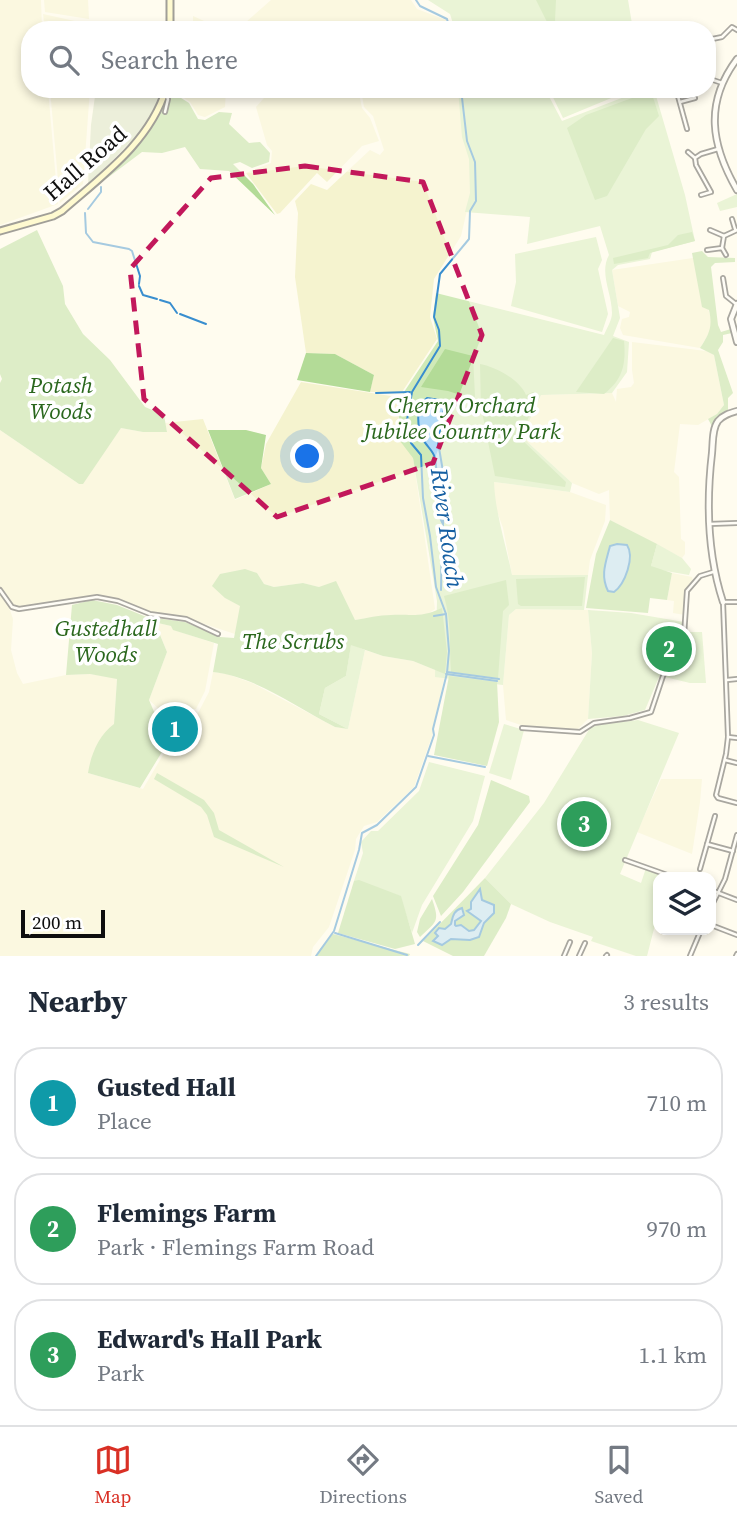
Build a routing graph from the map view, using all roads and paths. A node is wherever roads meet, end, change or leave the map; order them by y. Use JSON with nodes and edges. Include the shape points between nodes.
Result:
{"nodes":[{"id":1,"x":170,"y":0,"type":"edge"},
{"id":2,"x":170,"y":21,"type":"edge"},
{"id":3,"x":737,"y":30,"type":"edge"},
{"id":4,"x":716,"y":38,"type":"edge"},
{"id":5,"x":736,"y":62,"type":"edge"},
{"id":6,"x":716,"y":81,"type":"edge"},
{"id":7,"x":722,"y":83,"type":"junction"},
{"id":8,"x":163,"y":98,"type":"edge"},
{"id":9,"x":168,"y":98,"type":"edge"},
{"id":10,"x":679,"y":98,"type":"edge"},
{"id":11,"x":695,"y":98,"type":"dead end"},
{"id":12,"x":680,"y":102,"type":"junction"},
{"id":13,"x":165,"y":112,"type":"dead end"},
{"id":14,"x":687,"y":129,"type":"dead end"},
{"id":15,"x":718,"y":149,"type":"junction"},
{"id":16,"x":688,"y":152,"type":"dead end"},
{"id":17,"x":695,"y":158,"type":"junction"},
{"id":18,"x":737,"y":190,"type":"edge"},
{"id":19,"x":701,"y":195,"type":"dead end"},
{"id":20,"x":732,"y":219,"type":"dead end"},
{"id":21,"x":710,"y":230,"type":"dead end"},
{"id":22,"x":736,"y":230,"type":"edge"},
{"id":23,"x":0,"y":231,"type":"edge"},
{"id":24,"x":724,"y":236,"type":"junction"},
{"id":25,"x":722,"y":248,"type":"junction"},
{"id":26,"x":707,"y":250,"type":"dead end"},
{"id":27,"x":726,"y":255,"type":"dead end"},
{"id":28,"x":723,"y":278,"type":"dead end"},
{"id":29,"x":737,"y":304,"type":"edge"},
{"id":30,"x":737,"y":342,"type":"edge"},
{"id":31,"x":737,"y":411,"type":"edge"},
{"id":32,"x":737,"y":523,"type":"edge"},
{"id":33,"x":709,"y":524,"type":"junction"},
{"id":34,"x":713,"y":572,"type":"junction"},
{"id":35,"x":0,"y":590,"type":"edge"},
{"id":36,"x":723,"y":602,"type":"junction"},
{"id":37,"x":737,"y":602,"type":"edge"},
{"id":38,"x":218,"y":634,"type":"dead end"},
{"id":39,"x":737,"y":679,"type":"edge"},
{"id":40,"x":727,"y":680,"type":"junction"},
{"id":41,"x":522,"y":728,"type":"dead end"},
{"id":42,"x":728,"y":737,"type":"junction"},
{"id":43,"x":737,"y":738,"type":"edge"},
{"id":44,"x":725,"y":760,"type":"junction"},
{"id":45,"x":737,"y":763,"type":"edge"},
{"id":46,"x":737,"y":803,"type":"edge"},
{"id":47,"x":715,"y":816,"type":"dead end"},
{"id":48,"x":737,"y":835,"type":"edge"},
{"id":49,"x":707,"y":844,"type":"junction"},
{"id":50,"x":733,"y":851,"type":"junction"},
{"id":51,"x":625,"y":860,"type":"dead end"},
{"id":52,"x":700,"y":869,"type":"dead end"},
{"id":53,"x":659,"y":872,"type":"edge"},
{"id":54,"x":718,"y":893,"type":"junction"},
{"id":55,"x":716,"y":897,"type":"edge"},
{"id":56,"x":737,"y":900,"type":"edge"},
{"id":57,"x":716,"y":927,"type":"edge"},
{"id":58,"x":699,"y":935,"type":"edge"},
{"id":59,"x":737,"y":935,"type":"edge"},
{"id":60,"x":570,"y":942,"type":"dead end"},
{"id":61,"x":586,"y":943,"type":"dead end"},
{"id":62,"x":564,"y":956,"type":"edge"},
{"id":63,"x":579,"y":956,"type":"edge"},
{"id":64,"x":690,"y":956,"type":"edge"}],
"edges":[{"from":1,"to":2,"type":"main road"},
{"from":3,"to":4,"type":"street","via":[[732,27]]},
{"from":5,"to":7,"type":"street"},
{"from":6,"to":7,"type":"street"},
{"from":7,"to":15,"type":"street","via":[[714,112]]},
{"from":8,"to":23,"type":"main road","name":"Hall Road","via":[[145,133],[62,211]]},
{"from":9,"to":13,"type":"street"},
{"from":10,"to":12,"type":"street"},
{"from":11,"to":12,"type":"street"},
{"from":12,"to":14,"type":"street"},
{"from":15,"to":17,"type":"street"},
{"from":15,"to":18,"type":"street"},
{"from":16,"to":17,"type":"street"},
{"from":17,"to":19,"type":"street","via":[[711,192]]},
{"from":20,"to":22,"type":"street"},
{"from":21,"to":24,"type":"street"},
{"from":22,"to":24,"type":"street"},
{"from":24,"to":25,"type":"street"},
{"from":25,"to":26,"type":"street"},
{"from":25,"to":27,"type":"street"},
{"from":28,"to":29,"type":"street","via":[[726,296]]},
{"from":29,"to":30,"type":"street","via":[[731,319]]},
{"from":31,"to":33,"type":"street","via":[[716,426],[708,487]]},
{"from":32,"to":33,"type":"street"},
{"from":33,"to":34,"type":"street"},
{"from":34,"to":36,"type":"street"},
{"from":34,"to":41,"type":"street","via":[[701,576],[687,592],[684,636],[651,712],[594,723],[580,732]]},
{"from":35,"to":38,"type":"street","via":[[12,607],[19,609],[97,597],[150,614],[186,619]]},
{"from":36,"to":37,"type":"street"},
{"from":36,"to":40,"type":"street"},
{"from":39,"to":40,"type":"street"},
{"from":40,"to":42,"type":"street"},
{"from":42,"to":43,"type":"street"},
{"from":42,"to":44,"type":"street"},
{"from":44,"to":45,"type":"street"},
{"from":44,"to":46,"type":"street","via":[[716,795]]},
{"from":47,"to":49,"type":"street"},
{"from":48,"to":50,"type":"street"},
{"from":49,"to":50,"type":"street"},
{"from":49,"to":52,"type":"street"},
{"from":50,"to":54,"type":"street"},
{"from":51,"to":53,"type":"street"},
{"from":54,"to":55,"type":"street"},
{"from":54,"to":56,"type":"street"},
{"from":57,"to":59,"type":"street"},
{"from":58,"to":64,"type":"street"},
{"from":60,"to":62,"type":"street"},
{"from":61,"to":63,"type":"street"}]}
